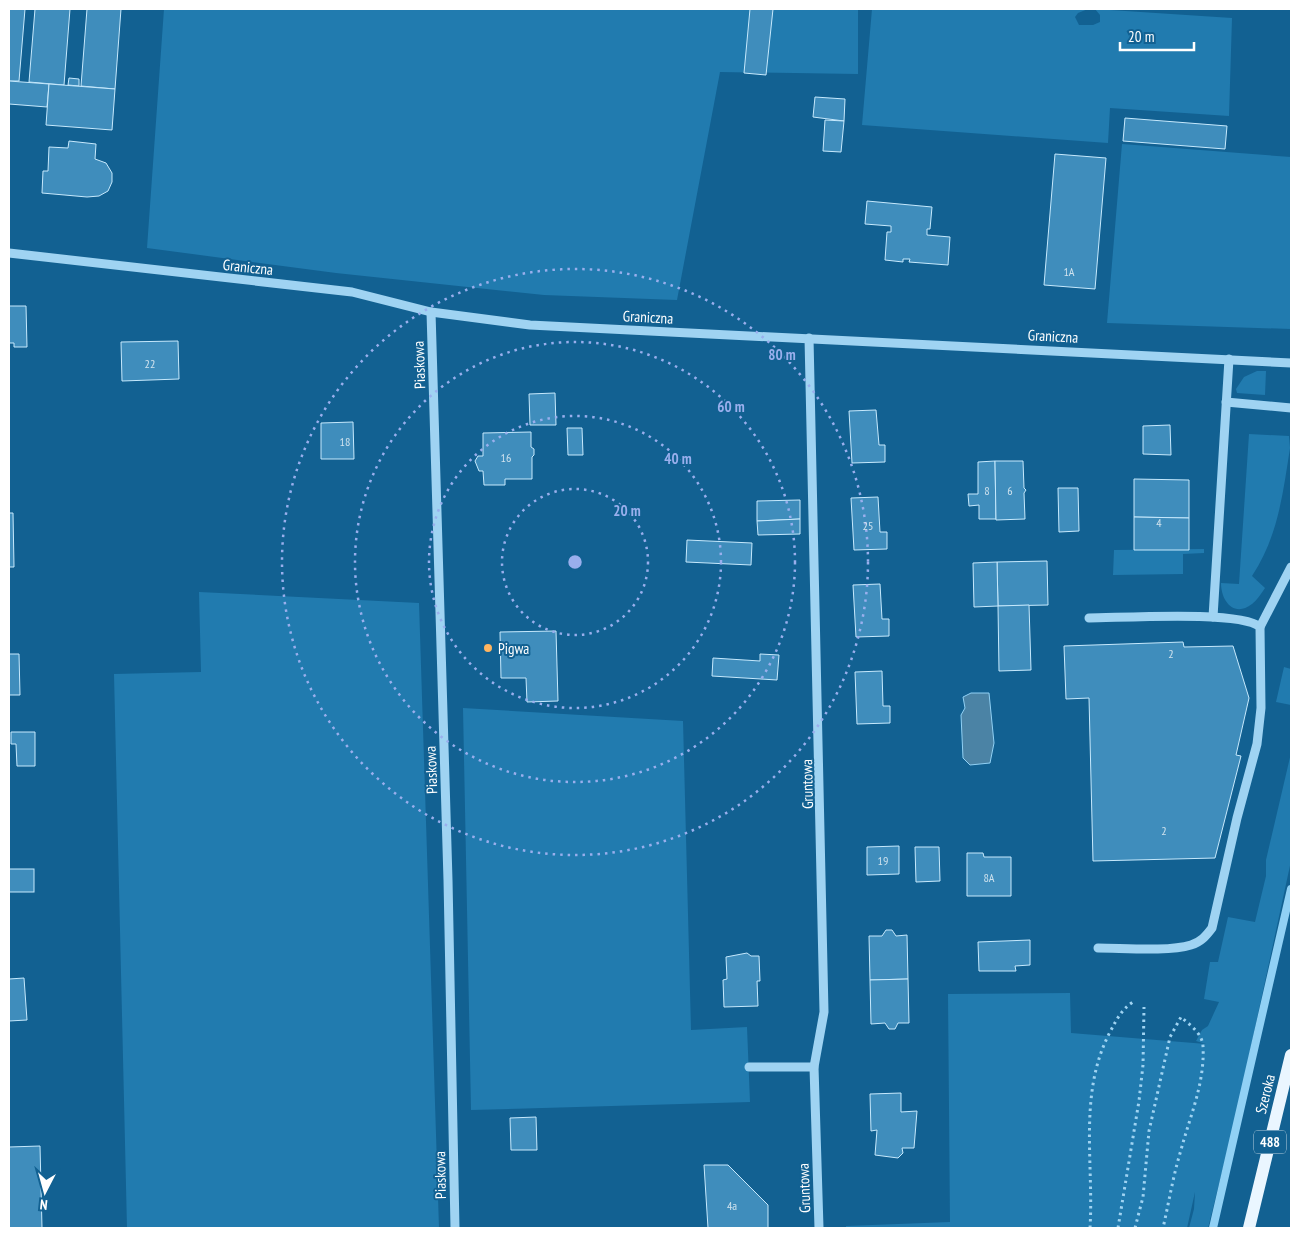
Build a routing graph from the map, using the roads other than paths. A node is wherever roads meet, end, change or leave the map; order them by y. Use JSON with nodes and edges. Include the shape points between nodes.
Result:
{"nodes":[{"id":1,"x":9,"y":253,"type":"edge"},
{"id":2,"x":431,"y":312,"type":"junction"},
{"id":3,"x":809,"y":338,"type":"junction"},
{"id":4,"x":1229,"y":359,"type":"junction"},
{"id":5,"x":1291,"y":363,"type":"edge"},
{"id":6,"x":1226,"y":402,"type":"junction"},
{"id":7,"x":1291,"y":408,"type":"edge"},
{"id":8,"x":1291,"y":566,"type":"edge"},
{"id":9,"x":1213,"y":617,"type":"junction"},
{"id":10,"x":1089,"y":618,"type":"dead end"},
{"id":11,"x":1260,"y":627,"type":"junction"},
{"id":12,"x":1098,"y":948,"type":"dead end"},
{"id":13,"x":1291,"y":1055,"type":"edge"},
{"id":14,"x":748,"y":1067,"type":"dead end"},
{"id":15,"x":814,"y":1068,"type":"junction"},
{"id":16,"x":455,"y":1228,"type":"edge"},
{"id":17,"x":819,"y":1228,"type":"edge"},
{"id":18,"x":1250,"y":1228,"type":"edge"}],
"edges":[{"from":1,"to":2,"type":"street","name":"Graniczna","via":[[352,292]]},
{"from":2,"to":3,"type":"street","name":"Graniczna","via":[[530,325]]},
{"from":2,"to":16,"type":"street","name":"Piaskowa"},
{"from":3,"to":4,"type":"street","name":"Graniczna"},
{"from":3,"to":15,"type":"street","name":"Gruntowa","via":[[824,1012]]},
{"from":4,"to":5,"type":"street","name":"Graniczna"},
{"from":4,"to":6,"type":"street"},
{"from":6,"to":7,"type":"street"},
{"from":6,"to":9,"type":"street"},
{"from":8,"to":11,"type":"street"},
{"from":9,"to":10,"type":"street"},
{"from":9,"to":11,"type":"street","via":[[1254,622]]},
{"from":11,"to":12,"type":"street","via":[[1261,708],[1257,744],[1212,928],[1203,939],[1191,945]]},
{"from":13,"to":18,"type":"main road","name":"Szeroka","number":"488"},
{"from":14,"to":15,"type":"street"},
{"from":15,"to":17,"type":"street","name":"Gruntowa"}]}
